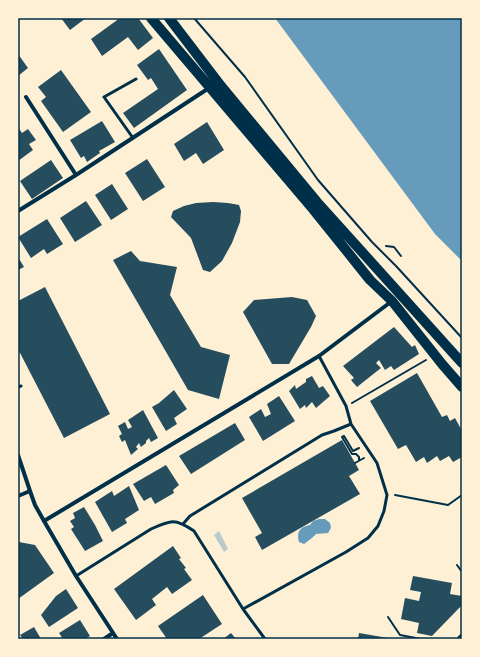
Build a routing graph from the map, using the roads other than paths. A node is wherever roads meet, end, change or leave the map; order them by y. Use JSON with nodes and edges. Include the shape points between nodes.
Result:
{"nodes":[{"id":1,"x":151,"y":18,"type":"edge"},
{"id":2,"x":169,"y":18,"type":"edge"},
{"id":3,"x":136,"y":79,"type":"dead end"},
{"id":4,"x":210,"y":87,"type":"junction"},
{"id":5,"x":26,"y":97,"type":"dead end"},
{"id":6,"x":133,"y":138,"type":"junction"},
{"id":7,"x":76,"y":175,"type":"junction"},
{"id":8,"x":18,"y":211,"type":"edge"},
{"id":9,"x":392,"y":300,"type":"junction"},
{"id":10,"x":319,"y":356,"type":"junction"},
{"id":11,"x":462,"y":363,"type":"edge"},
{"id":12,"x":462,"y":387,"type":"edge"},
{"id":13,"x":351,"y":424,"type":"junction"},
{"id":14,"x":18,"y":455,"type":"edge"},
{"id":15,"x":30,"y":492,"type":"junction"},
{"id":16,"x":18,"y":496,"type":"edge"},
{"id":17,"x":44,"y":521,"type":"junction"},
{"id":18,"x":183,"y":524,"type":"junction"},
{"id":19,"x":76,"y":576,"type":"junction"},
{"id":20,"x":243,"y":609,"type":"junction"},
{"id":21,"x":113,"y":633,"type":"junction"},
{"id":22,"x":104,"y":639,"type":"edge"},
{"id":23,"x":116,"y":639,"type":"edge"},
{"id":24,"x":265,"y":639,"type":"edge"}],
"edges":[{"from":1,"to":4,"type":"main road"},
{"from":2,"to":11,"type":"main road","via":[[221,86],[317,202]]},
{"from":3,"to":6,"type":"lane","via":[[104,97]]},
{"from":4,"to":6,"type":"street"},
{"from":4,"to":9,"type":"main road","via":[[370,280]]},
{"from":5,"to":7,"type":"street"},
{"from":6,"to":7,"type":"street"},
{"from":7,"to":8,"type":"street"},
{"from":9,"to":10,"type":"street"},
{"from":9,"to":12,"type":"main road"},
{"from":10,"to":13,"type":"lane","via":[[346,406]]},
{"from":10,"to":17,"type":"street"},
{"from":13,"to":18,"type":"lane","via":[[322,435],[190,516]]},
{"from":13,"to":20,"type":"lane","via":[[377,463],[387,495],[378,526],[368,538],[346,552]]},
{"from":14,"to":15,"type":"street"},
{"from":15,"to":16,"type":"street"},
{"from":15,"to":17,"type":"street"},
{"from":17,"to":19,"type":"street"},
{"from":18,"to":19,"type":"lane","via":[[164,523],[151,529]]},
{"from":18,"to":20,"type":"lane","via":[[194,531]]},
{"from":19,"to":21,"type":"street"},
{"from":20,"to":24,"type":"lane"},
{"from":21,"to":22,"type":"street"},
{"from":21,"to":23,"type":"street"}]}
